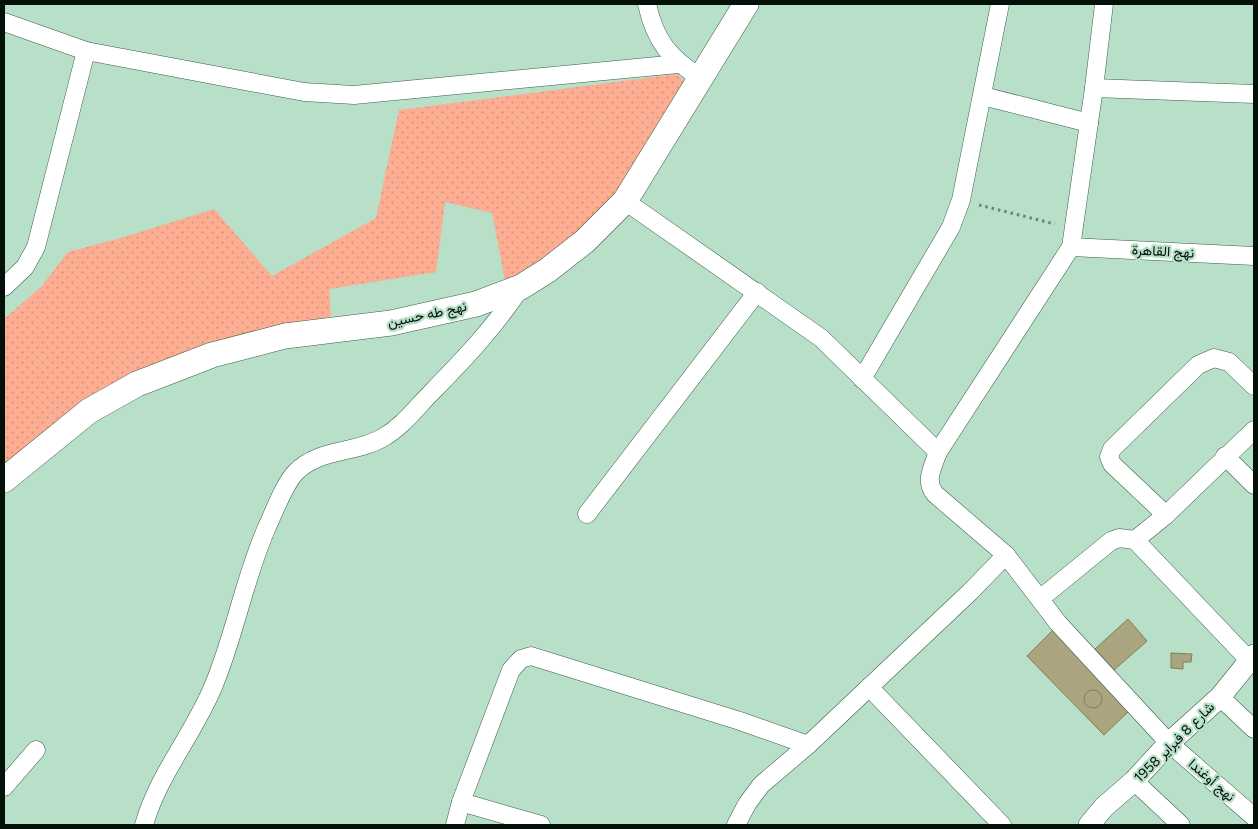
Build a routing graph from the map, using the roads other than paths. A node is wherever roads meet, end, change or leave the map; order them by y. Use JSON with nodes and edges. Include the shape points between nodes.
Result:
{"nodes":[{"id":1,"x":647,"y":4,"type":"edge"},
{"id":2,"x":746,"y":4,"type":"edge"},
{"id":3,"x":1000,"y":4,"type":"edge"},
{"id":4,"x":1104,"y":4,"type":"edge"},
{"id":5,"x":4,"y":22,"type":"edge"},
{"id":6,"x":86,"y":51,"type":"junction"},
{"id":7,"x":678,"y":64,"type":"junction"},
{"id":8,"x":701,"y":78,"type":"junction"},
{"id":9,"x":1094,"y":88,"type":"junction"},
{"id":10,"x":1254,"y":94,"type":"edge"},
{"id":11,"x":983,"y":96,"type":"junction"},
{"id":12,"x":1089,"y":123,"type":"junction"},
{"id":13,"x":625,"y":201,"type":"junction"},
{"id":14,"x":1071,"y":247,"type":"junction"},
{"id":15,"x":1254,"y":256,"type":"edge"},
{"id":16,"x":4,"y":287,"type":"edge"},
{"id":17,"x":521,"y":287,"type":"junction"},
{"id":18,"x":758,"y":292,"type":"junction"},
{"id":19,"x":862,"y":379,"type":"junction"},
{"id":20,"x":1254,"y":386,"type":"edge"},
{"id":21,"x":1254,"y":430,"type":"edge"},
{"id":22,"x":938,"y":452,"type":"junction"},
{"id":23,"x":1225,"y":456,"type":"junction"},
{"id":24,"x":4,"y":480,"type":"edge"},
{"id":25,"x":1254,"y":485,"type":"edge"},
{"id":26,"x":587,"y":514,"type":"dead end"},
{"id":27,"x":1166,"y":515,"type":"junction"},
{"id":28,"x":1135,"y":540,"type":"junction"},
{"id":29,"x":1006,"y":555,"type":"junction"},
{"id":30,"x":1041,"y":598,"type":"junction"},
{"id":31,"x":1252,"y":658,"type":"edge"},
{"id":32,"x":869,"y":687,"type":"junction"},
{"id":33,"x":1220,"y":697,"type":"junction"},
{"id":34,"x":1254,"y":730,"type":"edge"},
{"id":35,"x":1169,"y":743,"type":"junction"},
{"id":36,"x":808,"y":745,"type":"junction"},
{"id":37,"x":36,"y":750,"type":"dead end"},
{"id":38,"x":1134,"y":781,"type":"junction"},
{"id":39,"x":4,"y":787,"type":"edge"},
{"id":40,"x":461,"y":802,"type":"junction"},
{"id":41,"x":1254,"y":817,"type":"edge"},
{"id":42,"x":144,"y":825,"type":"edge"},
{"id":43,"x":455,"y":825,"type":"edge"},
{"id":44,"x":541,"y":825,"type":"edge"},
{"id":45,"x":736,"y":825,"type":"edge"},
{"id":46,"x":1002,"y":825,"type":"edge"},
{"id":47,"x":1089,"y":825,"type":"edge"},
{"id":48,"x":1181,"y":825,"type":"edge"}],
"edges":[{"from":1,"to":7,"type":"street","via":[[662,43]]},
{"from":2,"to":8,"type":"main road","name":"نهج طه حسين"},
{"from":3,"to":11,"type":"street"},
{"from":4,"to":9,"type":"street"},
{"from":5,"to":6,"type":"street"},
{"from":6,"to":7,"type":"street","via":[[304,92],[354,95]]},
{"from":6,"to":16,"type":"street","via":[[36,247],[25,267]]},
{"from":7,"to":8,"type":"street"},
{"from":8,"to":13,"type":"main road","name":"نهج طه حسين"},
{"from":9,"to":10,"type":"street"},
{"from":9,"to":12,"type":"street"},
{"from":11,"to":12,"type":"street"},
{"from":11,"to":19,"type":"street","via":[[962,200],[951,227]]},
{"from":12,"to":14,"type":"street"},
{"from":13,"to":17,"type":"main road","name":"نهج طه حسين","via":[[585,241]]},
{"from":13,"to":18,"type":"street"},
{"from":14,"to":15,"type":"street","name":"نهج القاهرة"},
{"from":14,"to":22,"type":"street"},
{"from":17,"to":24,"type":"main road","name":"نهج طه حسين","via":[[466,306],[391,323],[285,336],[212,355],[137,384],[89,411]]},
{"from":17,"to":42,"type":"street","via":[[495,326],[402,424],[384,438],[311,460],[294,474],[274,512],[247,578],[226,658],[203,710],[151,800]]},
{"from":18,"to":19,"type":"street","via":[[821,338]]},
{"from":18,"to":26,"type":"street"},
{"from":19,"to":22,"type":"street"},
{"from":20,"to":27,"type":"street","via":[[1230,362],[1214,358],[1198,365],[1112,449],[1112,464]]},
{"from":21,"to":23,"type":"street"},
{"from":22,"to":29,"type":"street","name":"نهج أوغندا","via":[[929,487]]},
{"from":23,"to":25,"type":"street"},
{"from":23,"to":27,"type":"street"},
{"from":27,"to":28,"type":"street"},
{"from":28,"to":30,"type":"street","via":[[1119,538],[1111,541]]},
{"from":28,"to":31,"type":"street"},
{"from":29,"to":30,"type":"street","name":"نهج أوغندا"},
{"from":29,"to":32,"type":"street"},
{"from":30,"to":35,"type":"street","name":"نهج أوغندا","via":[[1058,623]]},
{"from":31,"to":33,"type":"street","name":"شارع 8 فبراير 1958"},
{"from":32,"to":36,"type":"street"},
{"from":32,"to":46,"type":"street"},
{"from":33,"to":34,"type":"street"},
{"from":33,"to":35,"type":"street","name":"شارع 8 فبراير 1958"},
{"from":35,"to":38,"type":"street","name":"شارع 8 فبراير 1958"},
{"from":35,"to":41,"type":"street","name":"نهج أوغندا"},
{"from":36,"to":40,"type":"street","via":[[531,656],[520,659],[510,670]]},
{"from":36,"to":45,"type":"street","via":[[762,785]]},
{"from":37,"to":39,"type":"street"},
{"from":38,"to":47,"type":"street","name":"شارع 8 فبراير 1958"},
{"from":38,"to":48,"type":"street"},
{"from":40,"to":43,"type":"street"},
{"from":40,"to":44,"type":"street"}]}
